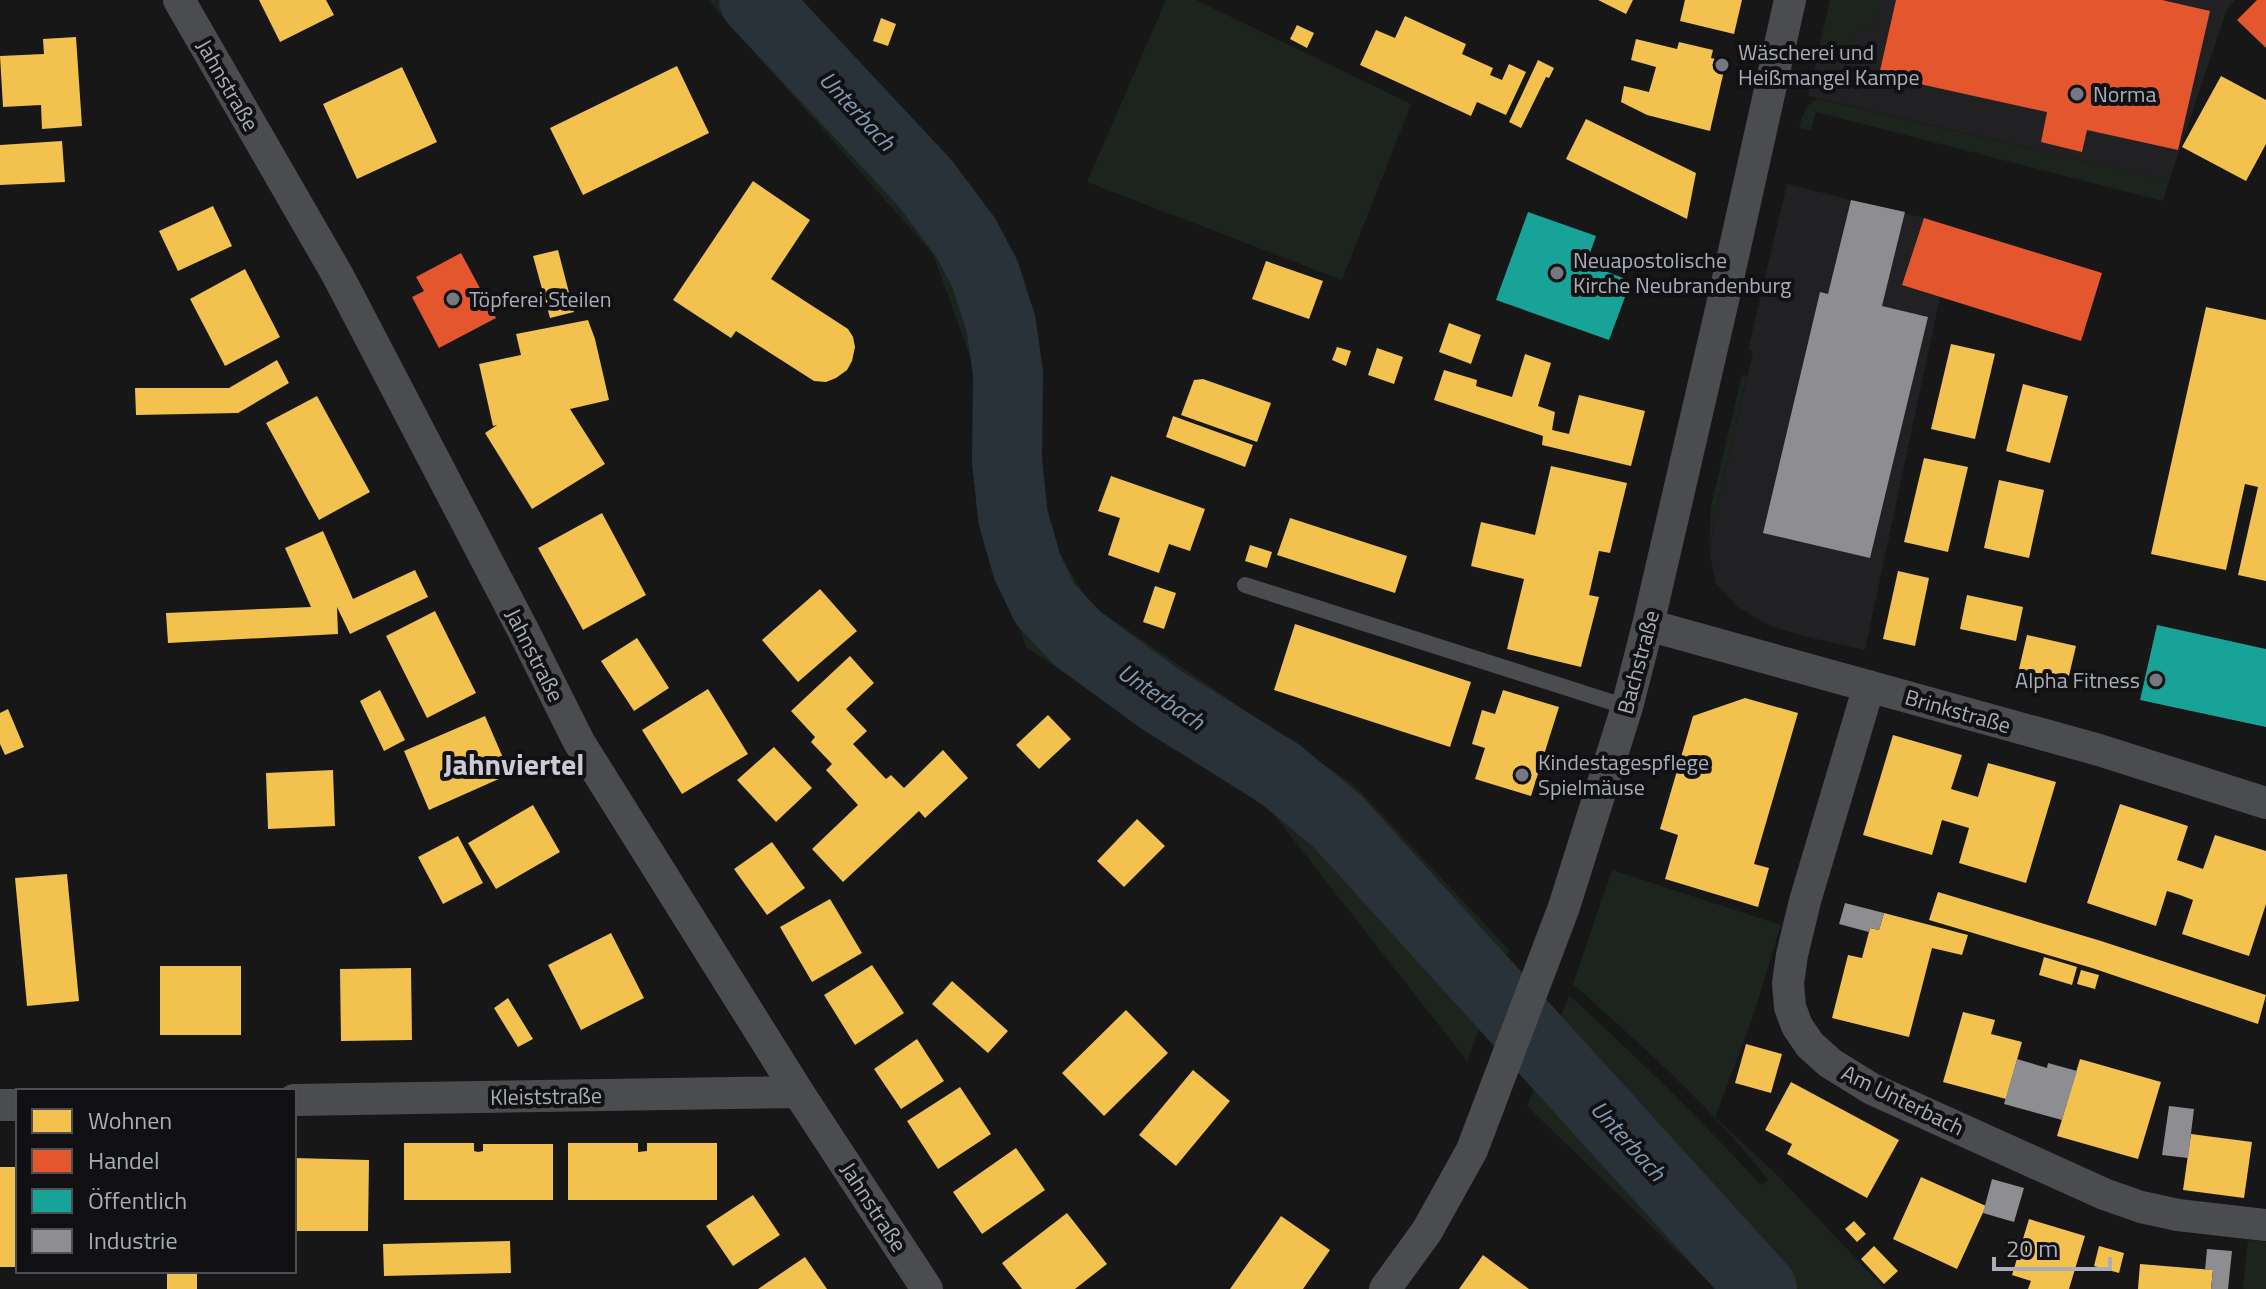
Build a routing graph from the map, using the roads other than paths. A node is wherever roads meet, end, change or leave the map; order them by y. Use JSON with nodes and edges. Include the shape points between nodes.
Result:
{"nodes":[{"id":1,"x":179,"y":0,"type":"edge"},
{"id":2,"x":1790,"y":0,"type":"edge"},
{"id":3,"x":1245,"y":585,"type":"dead end"},
{"id":4,"x":1648,"y":625,"type":"junction"},
{"id":5,"x":1869,"y":686,"type":"junction"},
{"id":6,"x":1627,"y":707,"type":"junction"},
{"id":7,"x":2266,"y":803,"type":"edge"},
{"id":8,"x":798,"y":1092,"type":"junction"},
{"id":9,"x":296,"y":1100,"type":"edge"},
{"id":10,"x":2266,"y":1225,"type":"edge"},
{"id":11,"x":927,"y":1289,"type":"edge"},
{"id":12,"x":1385,"y":1289,"type":"edge"}],
"edges":[{"from":1,"to":8,"type":"street","name":"Jahnstraße","via":[[337,274],[579,742]]},
{"from":2,"to":4,"type":"street","name":"Bachstraße"},
{"from":3,"to":6,"type":"lane"},
{"from":4,"to":5,"type":"street","name":"Brinkstraße"},
{"from":4,"to":6,"type":"street","name":"Bachstraße"},
{"from":5,"to":7,"type":"street","name":"Brinkstraße"},
{"from":5,"to":10,"type":"street","name":"Am Unterbach","via":[[1792,955],[1790,1007],[1810,1045],[1872,1089],[2104,1194],[2178,1215]]},
{"from":6,"to":12,"type":"street","name":"Bachstraße","via":[[1564,907],[1472,1150],[1427,1231]]},
{"from":8,"to":9,"type":"street","name":"Kleiststraße"},
{"from":8,"to":11,"type":"street","name":"Jahnstraße"}]}
